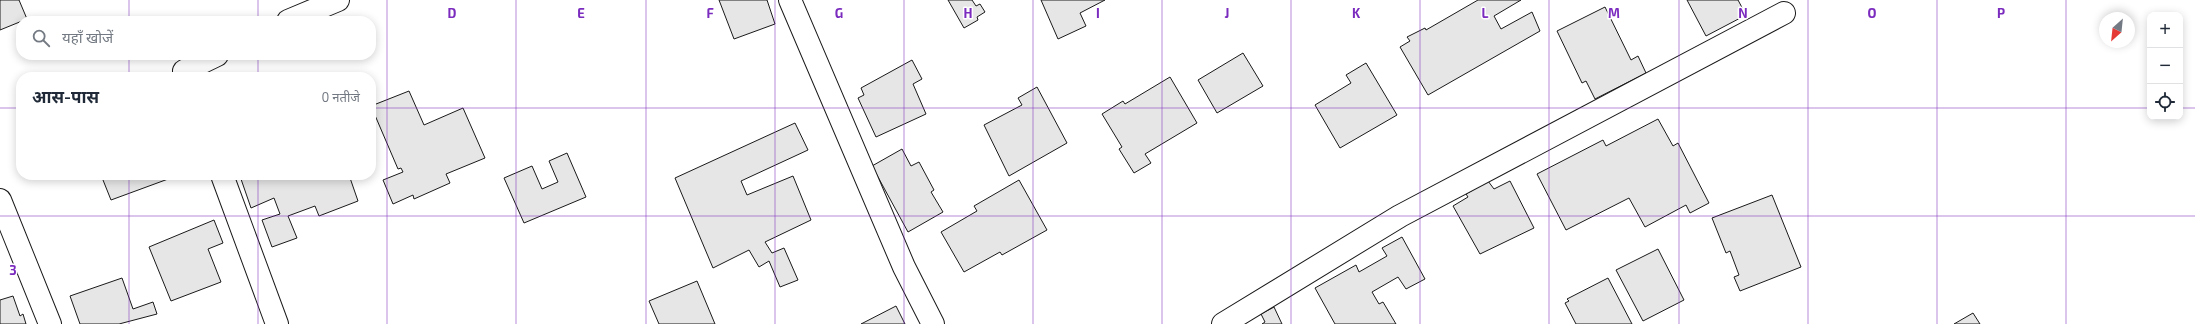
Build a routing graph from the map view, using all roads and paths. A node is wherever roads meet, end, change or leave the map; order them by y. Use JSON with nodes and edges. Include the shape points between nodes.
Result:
{"nodes":[{"id":1,"x":338,"y":0,"type":"edge"},
{"id":2,"x":790,"y":0,"type":"edge"},
{"id":3,"x":309,"y":5,"type":"edge"},
{"id":4,"x":1784,"y":13,"type":"dead end"},
{"id":5,"x":295,"y":16,"type":"edge"},
{"id":6,"x":207,"y":60,"type":"edge"},
{"id":7,"x":184,"y":72,"type":"edge"},
{"id":8,"x":224,"y":180,"type":"edge"},
{"id":9,"x":0,"y":200,"type":"edge"},
{"id":10,"x":50,"y":324,"type":"edge"},
{"id":11,"x":277,"y":324,"type":"edge"},
{"id":12,"x":933,"y":324,"type":"edge"},
{"id":13,"x":1224,"y":324,"type":"edge"}],
"edges":[{"from":1,"to":3,"type":"street"},
{"from":2,"to":12,"type":"street","via":[[904,267]]},
{"from":3,"to":5,"type":"street"},
{"from":4,"to":13,"type":"street","via":[[1400,216]]},
{"from":6,"to":7,"type":"street"},
{"from":8,"to":11,"type":"street"},
{"from":9,"to":10,"type":"street"}]}
